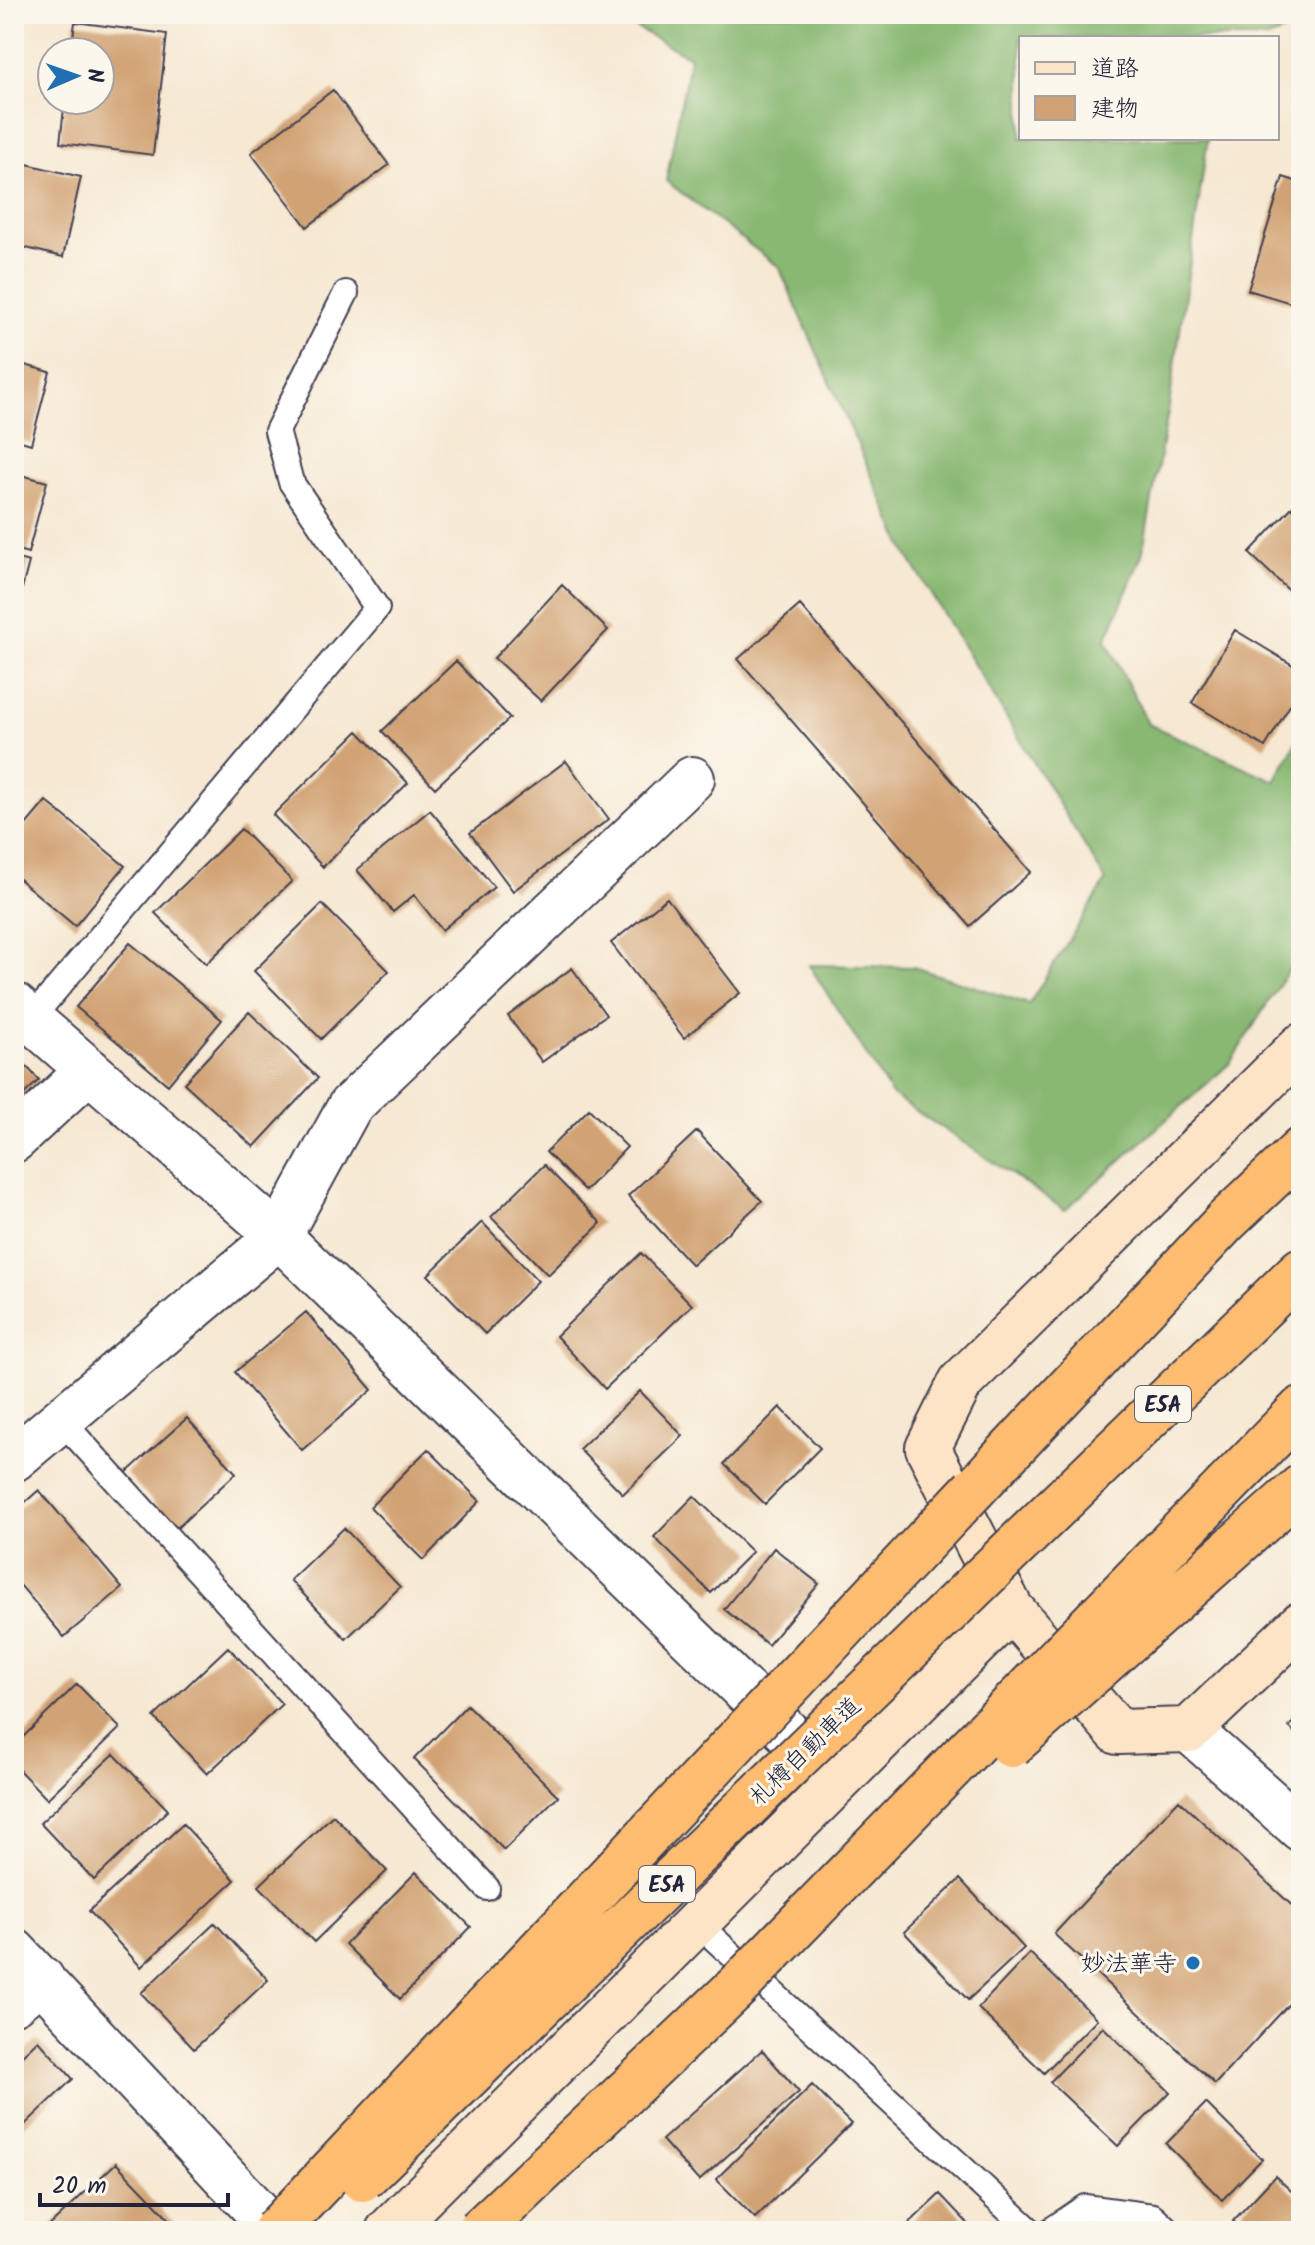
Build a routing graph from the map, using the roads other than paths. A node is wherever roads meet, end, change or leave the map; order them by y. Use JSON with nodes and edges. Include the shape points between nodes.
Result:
{"nodes":[{"id":1,"x":346,"y":293,"type":"dead end"},
{"id":2,"x":692,"y":779,"type":"dead end"},
{"id":3,"x":22,"y":1012,"type":"edge"},
{"id":4,"x":1301,"y":1046,"type":"edge"},
{"id":5,"x":89,"y":1070,"type":"junction"},
{"id":6,"x":14,"y":1140,"type":"edge"},
{"id":7,"x":1301,"y":1150,"type":"edge"},
{"id":8,"x":279,"y":1236,"type":"junction"},
{"id":9,"x":1301,"y":1270,"type":"edge"},
{"id":10,"x":1301,"y":1409,"type":"edge"},
{"id":11,"x":61,"y":1420,"type":"junction"},
{"id":12,"x":14,"y":1459,"type":"edge"},
{"id":13,"x":1301,"y":1487,"type":"edge"},
{"id":14,"x":1011,"y":1609,"type":"junction"},
{"id":15,"x":1301,"y":1624,"type":"edge"},
{"id":16,"x":1114,"y":1628,"type":"junction"},
{"id":17,"x":1189,"y":1730,"type":"junction"},
{"id":18,"x":837,"y":1781,"type":"junction"},
{"id":19,"x":1301,"y":1829,"type":"edge"},
{"id":20,"x":487,"y":1888,"type":"dead end"},
{"id":21,"x":697,"y":1923,"type":"junction"},
{"id":22,"x":23,"y":1977,"type":"edge"},
{"id":23,"x":275,"y":2231,"type":"edge"},
{"id":24,"x":308,"y":2231,"type":"edge"},
{"id":25,"x":388,"y":2231,"type":"edge"},
{"id":26,"x":479,"y":2231,"type":"edge"},
{"id":27,"x":1031,"y":2231,"type":"edge"},
{"id":28,"x":1050,"y":2231,"type":"edge"},
{"id":29,"x":1169,"y":2231,"type":"edge"}],
"edges":[{"from":1,"to":3,"type":"lane","via":[[277,431],[291,482],[377,608]]},
{"from":2,"to":8,"type":"street","via":[[350,1106]]},
{"from":3,"to":5,"type":"street"},
{"from":4,"to":14,"type":"street","via":[[961,1382],[928,1448]]},
{"from":5,"to":6,"type":"street"},
{"from":5,"to":8,"type":"street"},
{"from":7,"to":23,"type":"highway","bridge":true,"via":[[1226,1221]]},
{"from":8,"to":11,"type":"street"},
{"from":8,"to":18,"type":"street"},
{"from":9,"to":24,"type":"highway","name":"札樽自動車道","number":"E5A","bridge":true},
{"from":10,"to":16,"type":"highway"},
{"from":11,"to":12,"type":"street"},
{"from":11,"to":20,"type":"lane"},
{"from":13,"to":16,"type":"highway"},
{"from":14,"to":17,"type":"street","via":[[1118,1732]]},
{"from":14,"to":18,"type":"street"},
{"from":15,"to":17,"type":"street"},
{"from":16,"to":26,"type":"highway","bridge":true},
{"from":17,"to":19,"type":"street"},
{"from":18,"to":21,"type":"street"},
{"from":21,"to":25,"type":"street"},
{"from":21,"to":27,"type":"lane"},
{"from":22,"to":23,"type":"street"},
{"from":28,"to":29,"type":"lane","via":[[1085,2207],[1153,2216]]}]}
